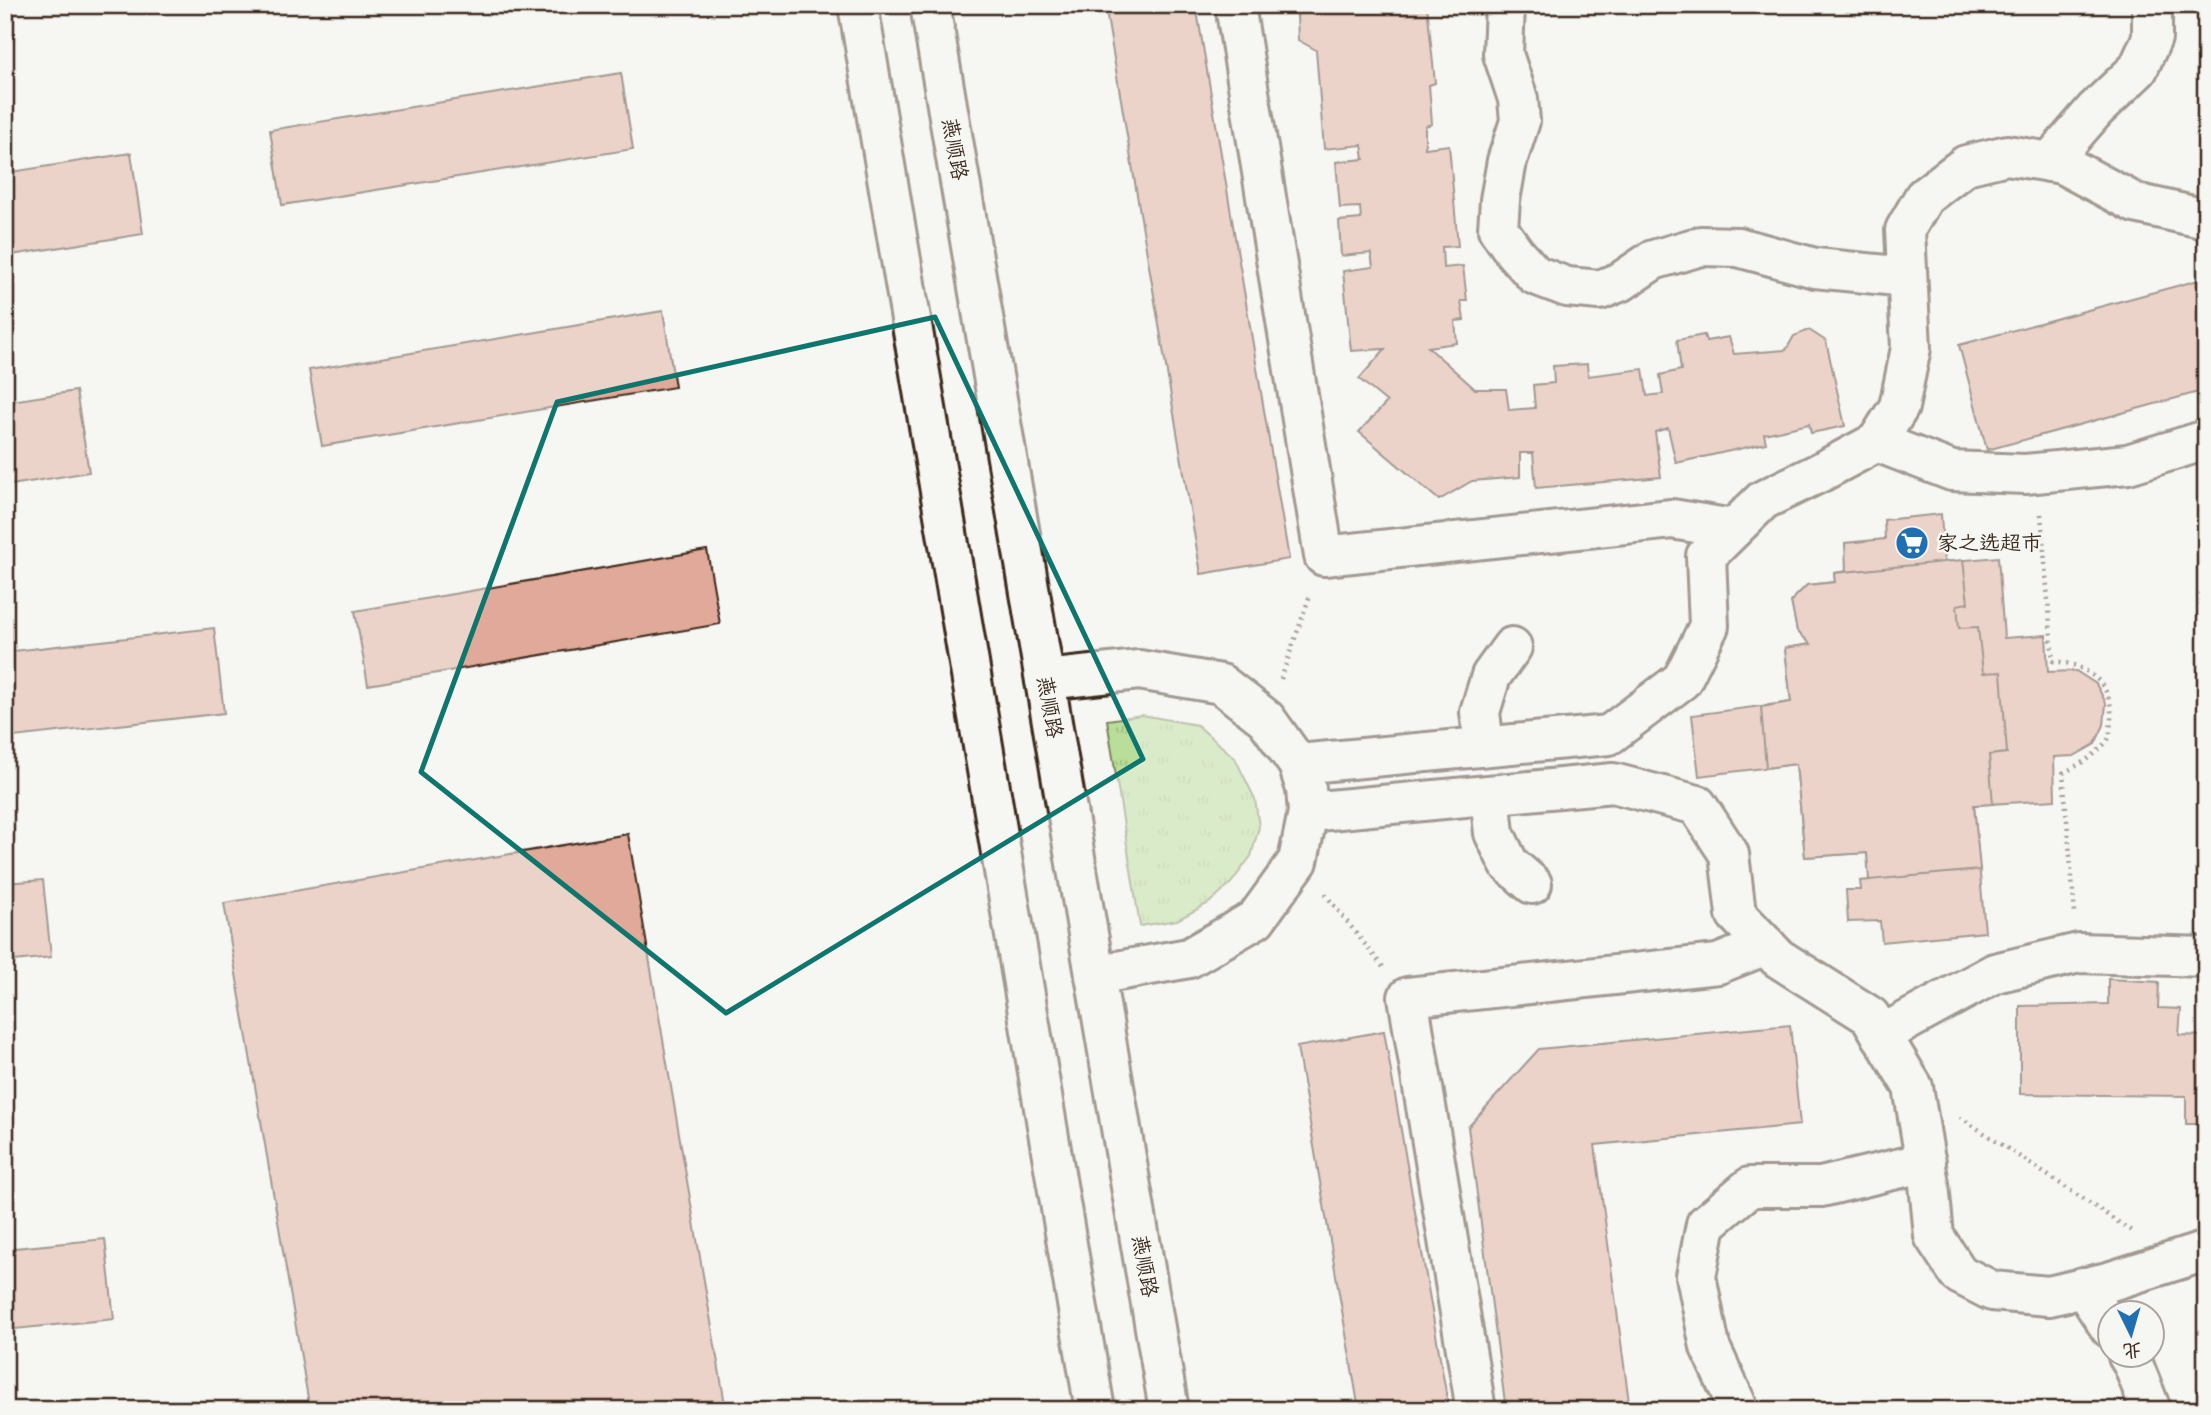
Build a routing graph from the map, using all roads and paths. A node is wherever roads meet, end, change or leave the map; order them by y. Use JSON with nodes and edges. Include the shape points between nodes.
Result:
{"nodes":[{"id":1,"x":858,"y":5,"type":"edge"},
{"id":2,"x":930,"y":5,"type":"edge"},
{"id":3,"x":1235,"y":5,"type":"edge"},
{"id":4,"x":1504,"y":5,"type":"edge"},
{"id":5,"x":2152,"y":5,"type":"edge"},
{"id":6,"x":2050,"y":162,"type":"junction"},
{"id":7,"x":2206,"y":219,"type":"edge"},
{"id":8,"x":1907,"y":277,"type":"junction"},
{"id":9,"x":2206,"y":440,"type":"edge"},
{"id":10,"x":1877,"y":442,"type":"junction"},
{"id":11,"x":2037,"y":472,"type":"junction"},
{"id":12,"x":1733,"y":529,"type":"junction"},
{"id":13,"x":1324,"y":556,"type":"junction"},
{"id":14,"x":1512,"y":647,"type":"dead end"},
{"id":15,"x":1045,"y":680,"type":"junction"},
{"id":16,"x":1266,"y":719,"type":"junction"},
{"id":17,"x":1609,"y":735,"type":"junction"},
{"id":18,"x":1484,"y":746,"type":"junction"},
{"id":19,"x":1298,"y":764,"type":"junction"},
{"id":20,"x":1613,"y":783,"type":"junction"},
{"id":21,"x":1490,"y":795,"type":"junction"},
{"id":22,"x":1308,"y":812,"type":"junction"},
{"id":23,"x":1298,"y":861,"type":"junction"},
{"id":24,"x":1532,"y":884,"type":"dead end"},
{"id":25,"x":1766,"y":945,"type":"junction"},
{"id":26,"x":2079,"y":953,"type":"junction"},
{"id":27,"x":2206,"y":957,"type":"edge"},
{"id":28,"x":1095,"y":975,"type":"junction"},
{"id":29,"x":1408,"y":997,"type":"junction"},
{"id":30,"x":1881,"y":1035,"type":"junction"},
{"id":31,"x":1912,"y":1085,"type":"junction"},
{"id":32,"x":1926,"y":1162,"type":"junction"},
{"id":33,"x":2190,"y":1255,"type":"edge"},
{"id":34,"x":2083,"y":1287,"type":"junction"},
{"id":35,"x":2096,"y":1308,"type":"edge"},
{"id":36,"x":2135,"y":1370,"type":"edge"},
{"id":37,"x":1095,"y":1410,"type":"edge"},
{"id":38,"x":1169,"y":1410,"type":"edge"},
{"id":39,"x":1476,"y":1410,"type":"edge"},
{"id":40,"x":1739,"y":1410,"type":"edge"},
{"id":41,"x":2151,"y":1410,"type":"edge"}],
"edges":[{"from":1,"to":37,"type":"main road"},
{"from":2,"to":15,"type":"main road","name":"燕顺路"},
{"from":3,"to":13,"type":"main road"},
{"from":4,"to":8,"type":"main road","via":[[1503,54],[1520,121],[1507,162],[1498,229],[1535,275],[1567,287],[1601,290],[1653,260],[1713,246],[1738,247],[1815,268]]},
{"from":5,"to":6,"type":"main road","via":[[2152,38],[2138,69]]},
{"from":6,"to":7,"type":"main road","via":[[2135,203]]},
{"from":6,"to":8,"type":"main road","via":[[2007,155],[1966,165],[1924,197],[1905,230]]},
{"from":8,"to":10,"type":"main road","via":[[1911,348],[1899,407]]},
{"from":9,"to":11,"type":"main road","via":[[2128,464]]},
{"from":10,"to":11,"type":"main road","via":[[1952,471]]},
{"from":10,"to":12,"type":"main road","via":[[1763,500]]},
{"from":11,"to":26,"type":"path","via":[[2053,662],[2067,662],[2099,678],[2112,704],[2109,739],[2086,761],[2063,773]]},
{"from":12,"to":13,"type":"main road","via":[[1672,519]]},
{"from":12,"to":17,"type":"main road","via":[[1706,556],[1709,626],[1682,680]]},
{"from":13,"to":16,"type":"path"},
{"from":14,"to":18,"type":"main road","via":[[1491,676],[1480,712]]},
{"from":15,"to":16,"type":"main road","via":[[1139,670],[1221,684]]},
{"from":15,"to":28,"type":"main road","name":"燕顺路"},
{"from":16,"to":19,"type":"main road"},
{"from":17,"to":18,"type":"main road"},
{"from":17,"to":20,"type":"main road"},
{"from":18,"to":19,"type":"main road"},
{"from":19,"to":22,"type":"main road"},
{"from":20,"to":21,"type":"main road"},
{"from":20,"to":25,"type":"main road","via":[[1697,805],[1729,854],[1736,914]]},
{"from":21,"to":22,"type":"main road"},
{"from":21,"to":24,"type":"main road","via":[[1494,833],[1509,864]]},
{"from":22,"to":23,"type":"main road"},
{"from":23,"to":28,"type":"main road","via":[[1256,919],[1189,958]]},
{"from":23,"to":29,"type":"path"},
{"from":25,"to":29,"type":"main road","via":[[1718,964]]},
{"from":25,"to":30,"type":"main road","via":[[1778,958],[1870,1016]]},
{"from":26,"to":27,"type":"main road"},
{"from":26,"to":30,"type":"main road","via":[[1995,974]]},
{"from":28,"to":38,"type":"main road","name":"燕顺路"},
{"from":29,"to":39,"type":"main road"},
{"from":30,"to":31,"type":"main road"},
{"from":31,"to":32,"type":"main road"},
{"from":31,"to":33,"type":"path"},
{"from":32,"to":34,"type":"main road","via":[[1934,1236],[1959,1275],[1992,1291],[2049,1296]]},
{"from":32,"to":40,"type":"main road","via":[[1821,1187],[1750,1187],[1706,1223],[1696,1276],[1710,1348]]},
{"from":33,"to":34,"type":"main road"},
{"from":34,"to":35,"type":"main road"},
{"from":36,"to":41,"type":"main road"}]}
